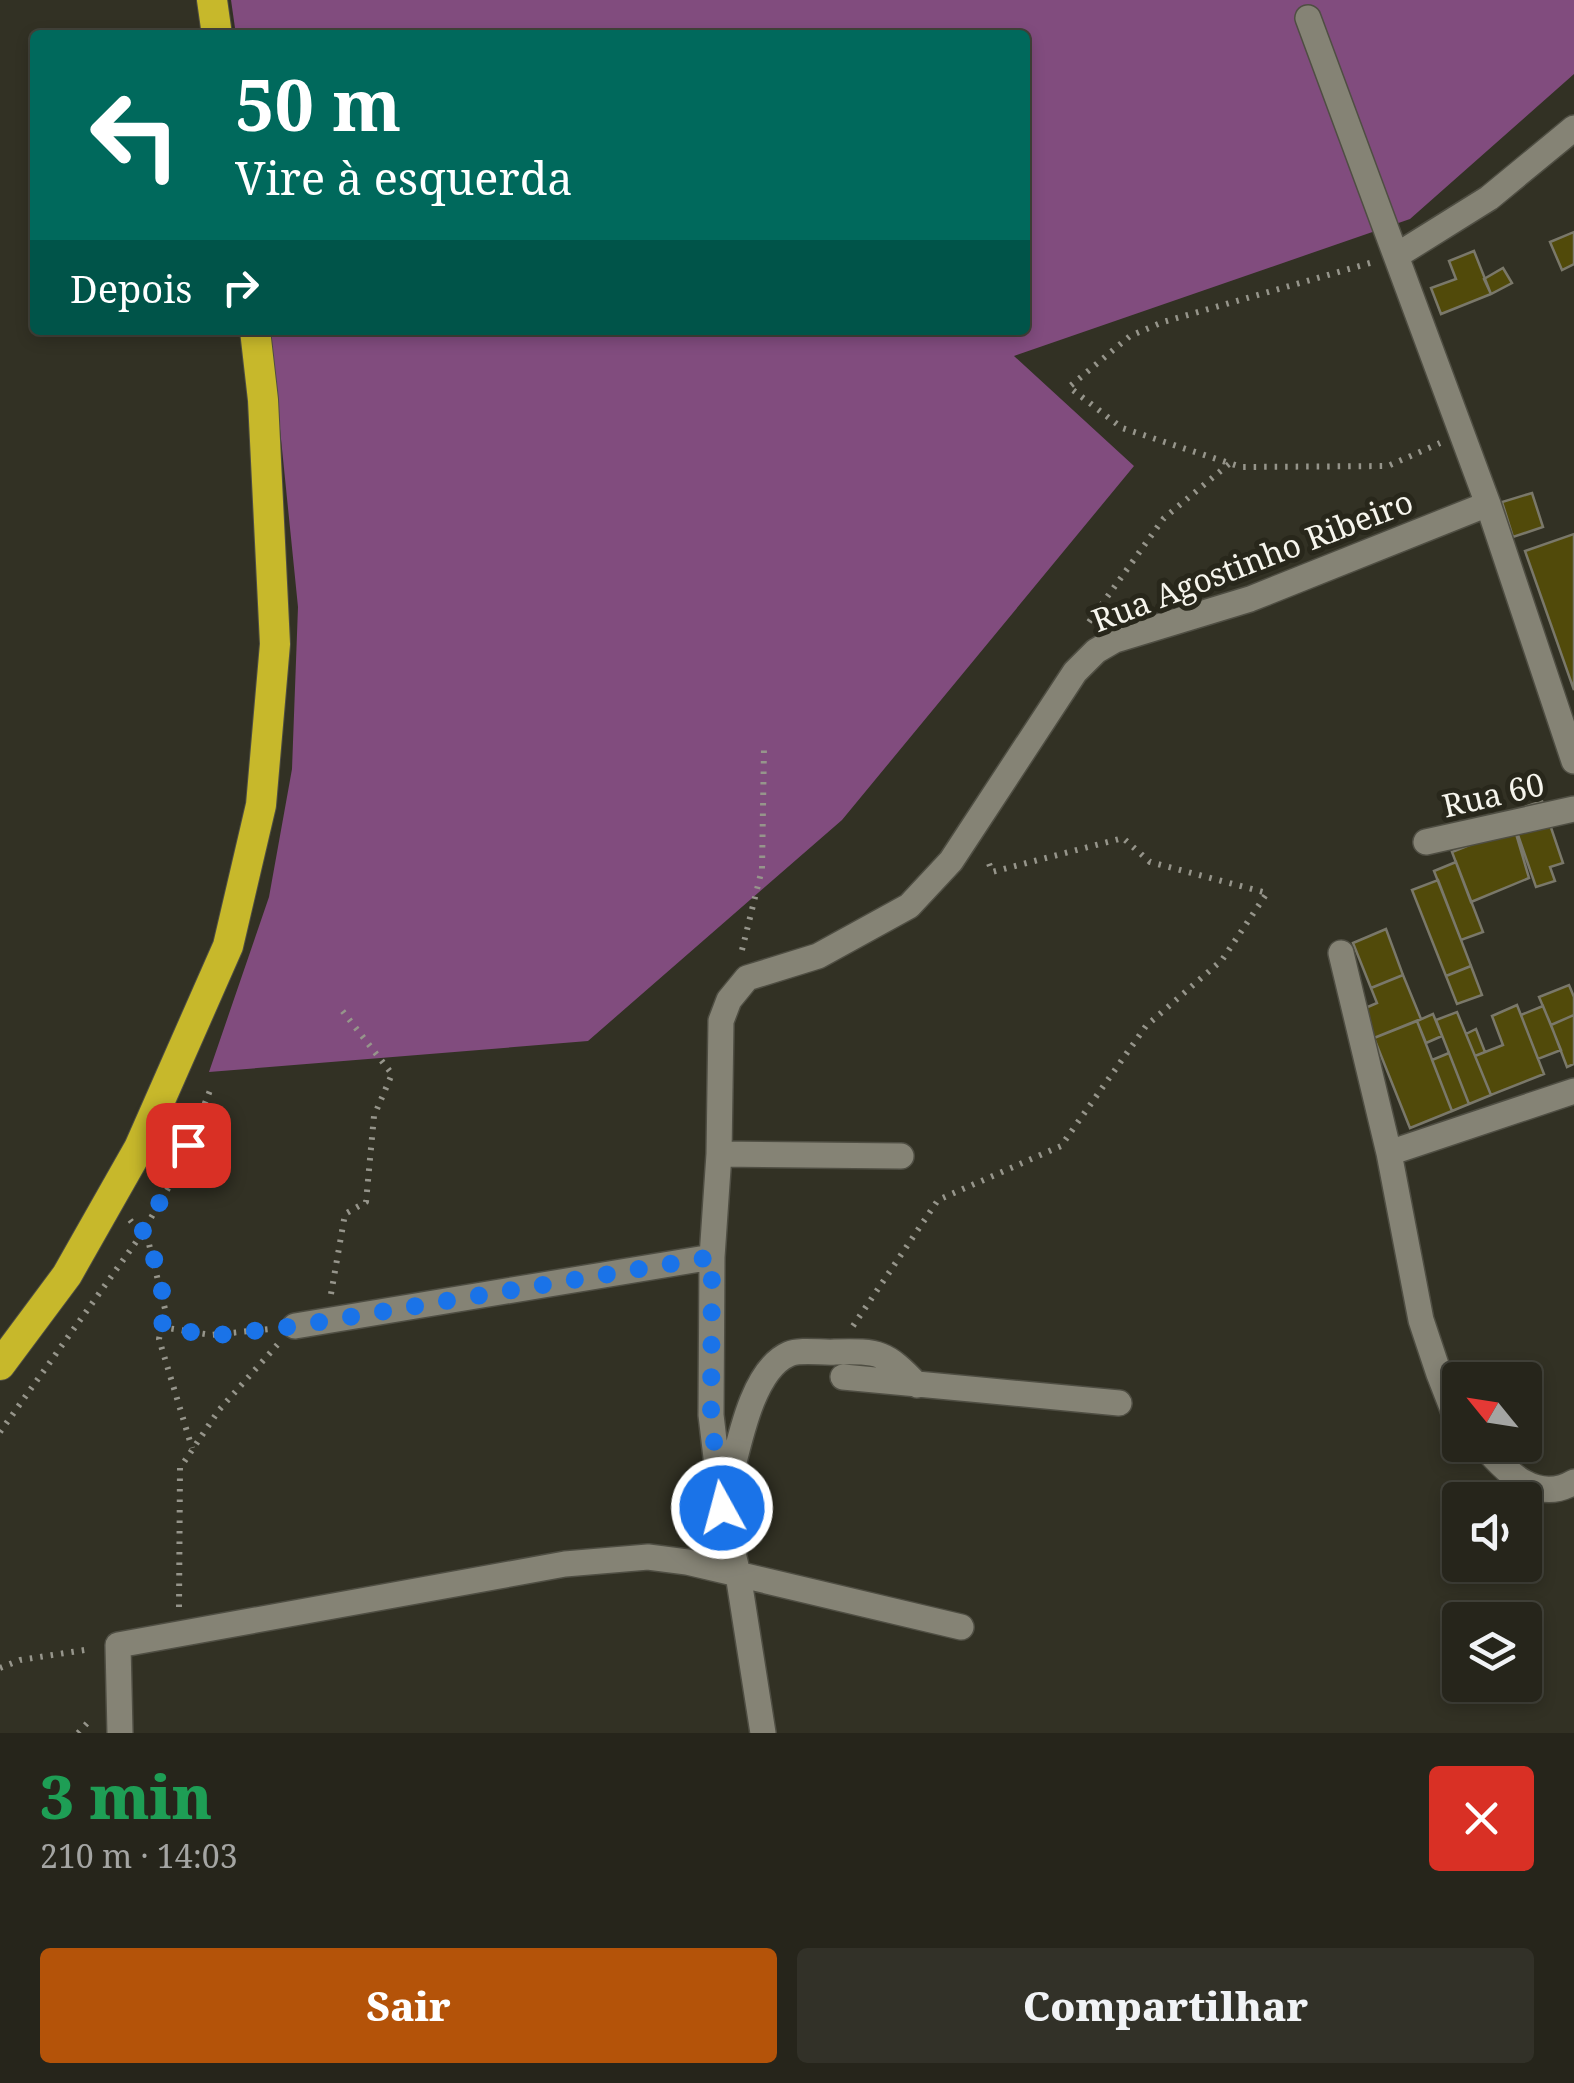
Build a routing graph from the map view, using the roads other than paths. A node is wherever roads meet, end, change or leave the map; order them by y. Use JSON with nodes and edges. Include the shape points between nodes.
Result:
{"nodes":[{"id":1,"x":212,"y":0,"type":"edge"},
{"id":2,"x":1308,"y":18,"type":"dead end"},
{"id":3,"x":217,"y":30,"type":"edge"},
{"id":4,"x":1574,"y":128,"type":"edge"},
{"id":5,"x":1396,"y":256,"type":"junction"},
{"id":6,"x":255,"y":335,"type":"edge"},
{"id":7,"x":1488,"y":504,"type":"junction"},
{"id":8,"x":1574,"y":762,"type":"edge"},
{"id":9,"x":1574,"y":809,"type":"edge"},
{"id":10,"x":1426,"y":842,"type":"dead end"},
{"id":11,"x":1340,"y":953,"type":"dead end"},
{"id":12,"x":1574,"y":1090,"type":"edge"},
{"id":13,"x":1389,"y":1153,"type":"junction"},
{"id":14,"x":719,"y":1154,"type":"junction"},
{"id":15,"x":901,"y":1156,"type":"dead end"},
{"id":16,"x":712,"y":1257,"type":"junction"},
{"id":17,"x":295,"y":1326,"type":"road end"},
{"id":18,"x":0,"y":1365,"type":"edge"},
{"id":19,"x":1442,"y":1380,"type":"edge"},
{"id":20,"x":1119,"y":1402,"type":"dead end"},
{"id":21,"x":1500,"y":1462,"type":"edge"},
{"id":22,"x":1574,"y":1482,"type":"edge"},
{"id":23,"x":722,"y":1508,"type":"junction"},
{"id":24,"x":738,"y":1574,"type":"junction"},
{"id":25,"x":961,"y":1627,"type":"dead end"},
{"id":26,"x":120,"y":1733,"type":"edge"},
{"id":27,"x":763,"y":1733,"type":"edge"}],
"edges":[{"from":1,"to":3,"type":"highway"},
{"from":2,"to":5,"type":"street","name":"Rua 60"},
{"from":4,"to":5,"type":"street","via":[[1489,198]]},
{"from":5,"to":7,"type":"street","name":"Rua 60"},
{"from":6,"to":18,"type":"highway","via":[[274,644],[261,804],[228,946],[139,1148],[67,1275]]},
{"from":7,"to":8,"type":"street","name":"Rua 60"},
{"from":7,"to":14,"type":"street","name":"Rua Agostinho Ribeiro","via":[[1250,598],[1096,650],[951,861],[909,906],[818,956],[747,978],[729,1000],[721,1021]]},
{"from":9,"to":10,"type":"street","name":"Rua 60"},
{"from":11,"to":13,"type":"street"},
{"from":12,"to":13,"type":"street"},
{"from":13,"to":19,"type":"street","via":[[1421,1320]]},
{"from":14,"to":15,"type":"street"},
{"from":14,"to":16,"type":"street"},
{"from":16,"to":17,"type":"street"},
{"from":16,"to":23,"type":"street","via":[[711,1416]]},
{"from":20,"to":23,"type":"street","via":[[916,1385],[790,1354],[754,1393]]},
{"from":21,"to":22,"type":"street","via":[[1536,1489],[1554,1492]]},
{"from":23,"to":24,"type":"street"},
{"from":24,"to":25,"type":"street"},
{"from":24,"to":26,"type":"street","via":[[648,1557],[566,1564],[118,1644]]},
{"from":24,"to":27,"type":"street"}]}
